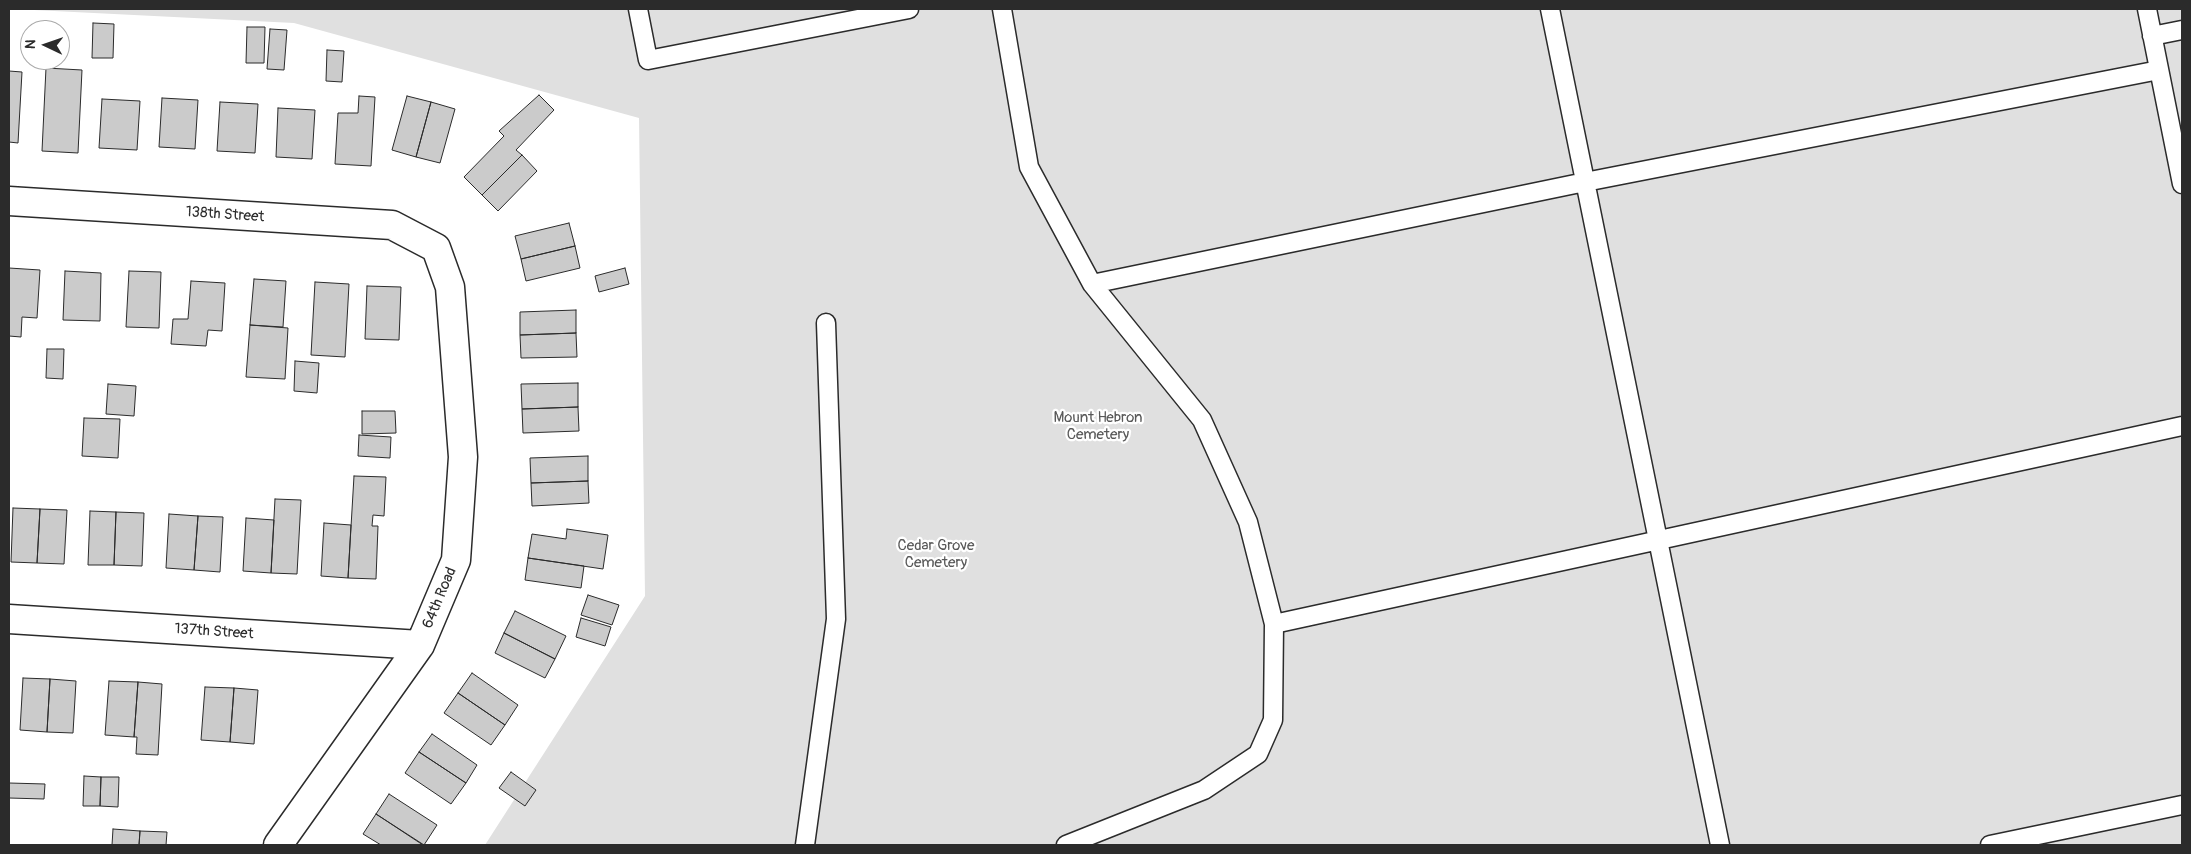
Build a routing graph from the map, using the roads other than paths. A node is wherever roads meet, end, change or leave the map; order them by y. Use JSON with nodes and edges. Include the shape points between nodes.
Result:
{"nodes":[{"id":1,"x":638,"y":9,"type":"edge"},
{"id":2,"x":909,"y":9,"type":"edge"},
{"id":3,"x":1002,"y":9,"type":"edge"},
{"id":4,"x":1550,"y":9,"type":"edge"},
{"id":5,"x":2147,"y":9,"type":"edge"},
{"id":6,"x":2182,"y":30,"type":"edge"},
{"id":7,"x":2152,"y":36,"type":"junction"},
{"id":8,"x":2159,"y":70,"type":"junction"},
{"id":9,"x":1585,"y":182,"type":"junction"},
{"id":10,"x":2182,"y":184,"type":"edge"},
{"id":11,"x":9,"y":201,"type":"edge"},
{"id":12,"x":436,"y":248,"type":"joint"},
{"id":13,"x":1092,"y":284,"type":"junction"},
{"id":14,"x":826,"y":323,"type":"dead end"},
{"id":15,"x":2182,"y":426,"type":"edge"},
{"id":16,"x":1658,"y":542,"type":"junction"},
{"id":17,"x":9,"y":618,"type":"edge"},
{"id":18,"x":1274,"y":624,"type":"junction"},
{"id":19,"x":420,"y":645,"type":"junction"},
{"id":20,"x":2182,"y":805,"type":"edge"},
{"id":21,"x":278,"y":845,"type":"edge"},
{"id":22,"x":805,"y":845,"type":"edge"},
{"id":23,"x":1066,"y":845,"type":"edge"},
{"id":24,"x":1720,"y":845,"type":"edge"},
{"id":25,"x":1990,"y":845,"type":"edge"}],
"edges":[{"from":1,"to":2,"type":"lane","via":[[648,60]]},
{"from":3,"to":13,"type":"lane","via":[[1028,167]]},
{"from":4,"to":9,"type":"lane"},
{"from":5,"to":7,"type":"lane"},
{"from":6,"to":7,"type":"lane"},
{"from":7,"to":8,"type":"lane"},
{"from":8,"to":9,"type":"lane"},
{"from":8,"to":10,"type":"lane"},
{"from":9,"to":13,"type":"lane"},
{"from":9,"to":16,"type":"lane"},
{"from":11,"to":12,"type":"street","name":"138th Street","via":[[392,225]]},
{"from":12,"to":19,"type":"street","name":"64th Road","via":[[450,287],[463,457],[456,560]]},
{"from":13,"to":18,"type":"lane","via":[[1202,420],[1248,522]]},
{"from":14,"to":22,"type":"lane","via":[[836,618]]},
{"from":15,"to":16,"type":"lane"},
{"from":16,"to":18,"type":"lane"},
{"from":16,"to":24,"type":"lane"},
{"from":17,"to":19,"type":"street","name":"137th Street"},
{"from":18,"to":23,"type":"lane","via":[[1273,720],[1258,754],[1204,790]]},
{"from":19,"to":21,"type":"street","name":"64th Road"},
{"from":20,"to":25,"type":"lane"}]}
